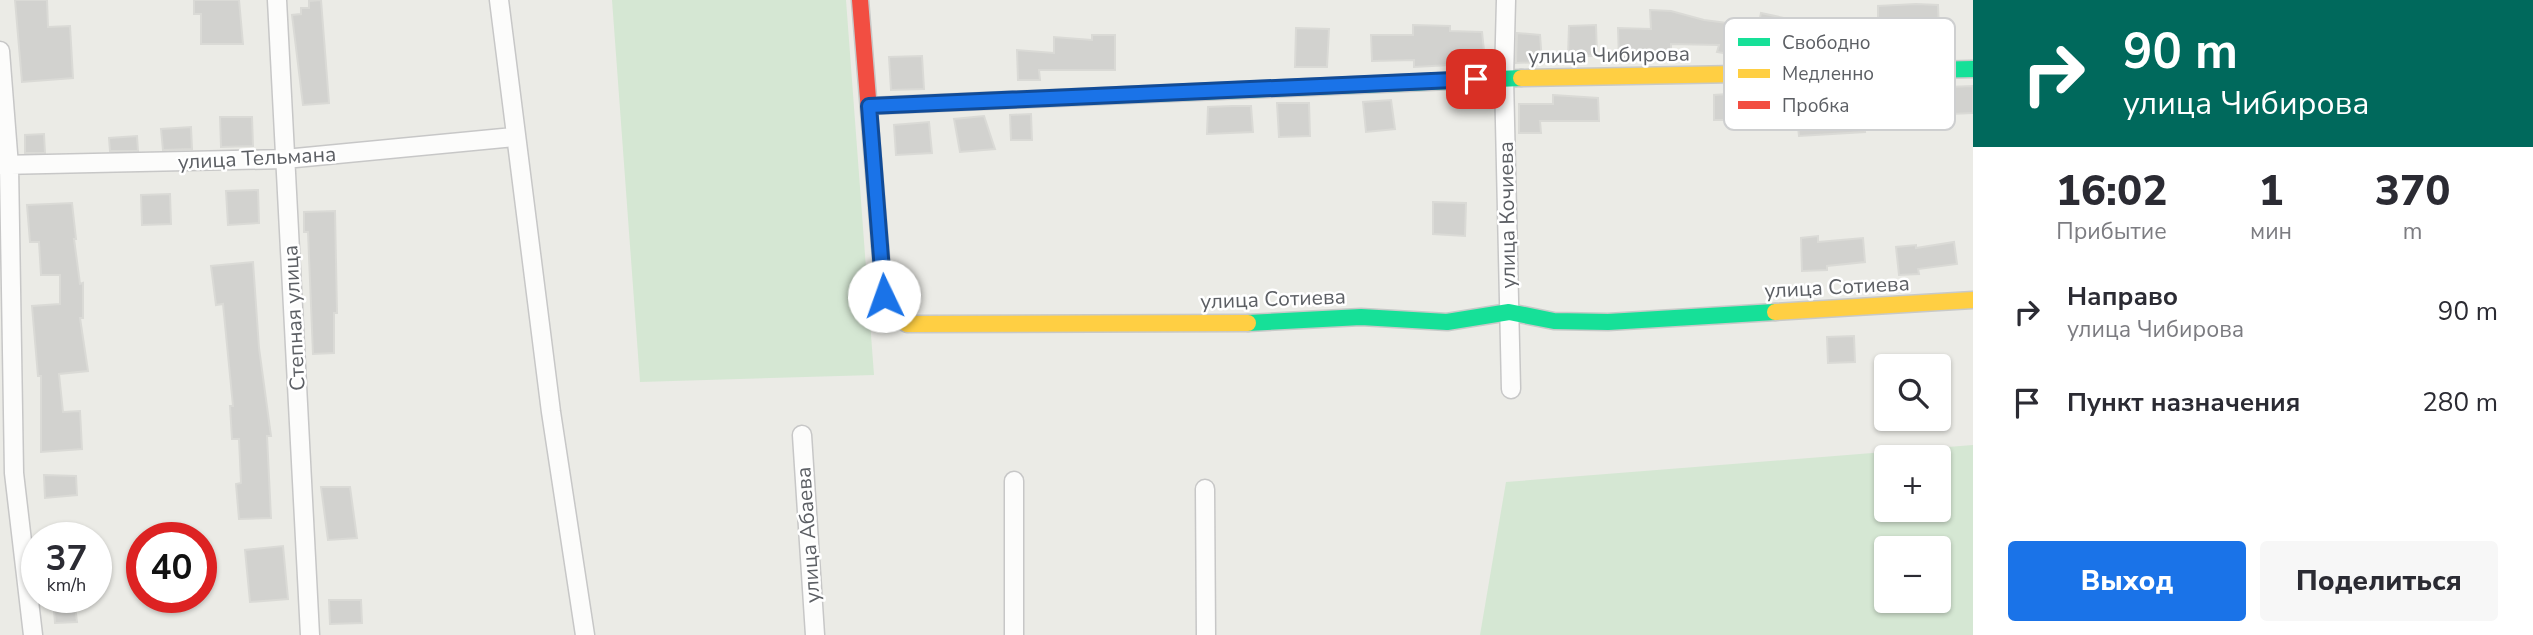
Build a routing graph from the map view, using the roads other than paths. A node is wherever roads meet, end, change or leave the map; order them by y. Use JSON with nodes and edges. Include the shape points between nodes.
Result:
{"nodes":[{"id":1,"x":277,"y":0,"type":"edge"},
{"id":2,"x":499,"y":0,"type":"edge"},
{"id":3,"x":860,"y":0,"type":"edge"},
{"id":4,"x":1506,"y":0,"type":"edge"},
{"id":5,"x":0,"y":51,"type":"edge"},
{"id":6,"x":1955,"y":69,"type":"edge"},
{"id":7,"x":1973,"y":69,"type":"edge"},
{"id":8,"x":1724,"y":74,"type":"edge"},
{"id":9,"x":1504,"y":78,"type":"junction"},
{"id":10,"x":869,"y":106,"type":"junction"},
{"id":11,"x":514,"y":137,"type":"junction"},
{"id":12,"x":285,"y":159,"type":"junction"},
{"id":13,"x":4,"y":166,"type":"edge"},
{"id":14,"x":1973,"y":300,"type":"edge"},
{"id":15,"x":1509,"y":312,"type":"junction"},
{"id":16,"x":1511,"y":389,"type":"dead end"},
{"id":17,"x":802,"y":435,"type":"dead end"},
{"id":18,"x":7,"y":472,"type":"edge"},
{"id":19,"x":1014,"y":481,"type":"dead end"},
{"id":20,"x":1205,"y":489,"type":"dead end"},
{"id":21,"x":33,"y":635,"type":"edge"},
{"id":22,"x":310,"y":635,"type":"edge"},
{"id":23,"x":585,"y":635,"type":"edge"},
{"id":24,"x":814,"y":635,"type":"edge"},
{"id":25,"x":1014,"y":635,"type":"edge"},
{"id":26,"x":1206,"y":635,"type":"edge"}],
"edges":[{"from":1,"to":12,"type":"street","name":"Степная улица"},
{"from":2,"to":11,"type":"street"},
{"from":3,"to":10,"type":"street","name":"улица Сотиева"},
{"from":4,"to":9,"type":"street","name":"улица Кочиева"},
{"from":5,"to":13,"type":"street"},
{"from":6,"to":7,"type":"street","name":"улица Чибирова"},
{"from":8,"to":9,"type":"street","name":"улица Чибирова"},
{"from":9,"to":10,"type":"street","name":"улица Чибирова"},
{"from":9,"to":15,"type":"street","name":"улица Кочиева"},
{"from":10,"to":15,"type":"street","name":"улица Сотиева","via":[[884,296],[889,313],[906,324],[1251,323],[1361,317],[1447,322]]},
{"from":11,"to":12,"type":"street","name":"улица Тельмана"},
{"from":11,"to":23,"type":"street"},
{"from":12,"to":13,"type":"street","name":"улица Тельмана"},
{"from":12,"to":22,"type":"street","name":"Степная улица"},
{"from":13,"to":18,"type":"street"},
{"from":14,"to":15,"type":"street","name":"улица Сотиева","via":[[1608,322],[1554,321]]},
{"from":15,"to":16,"type":"street","name":"улица Кочиева"},
{"from":17,"to":24,"type":"street","name":"улица Абаева"},
{"from":18,"to":21,"type":"street"},
{"from":19,"to":25,"type":"street"},
{"from":20,"to":26,"type":"street"}]}
